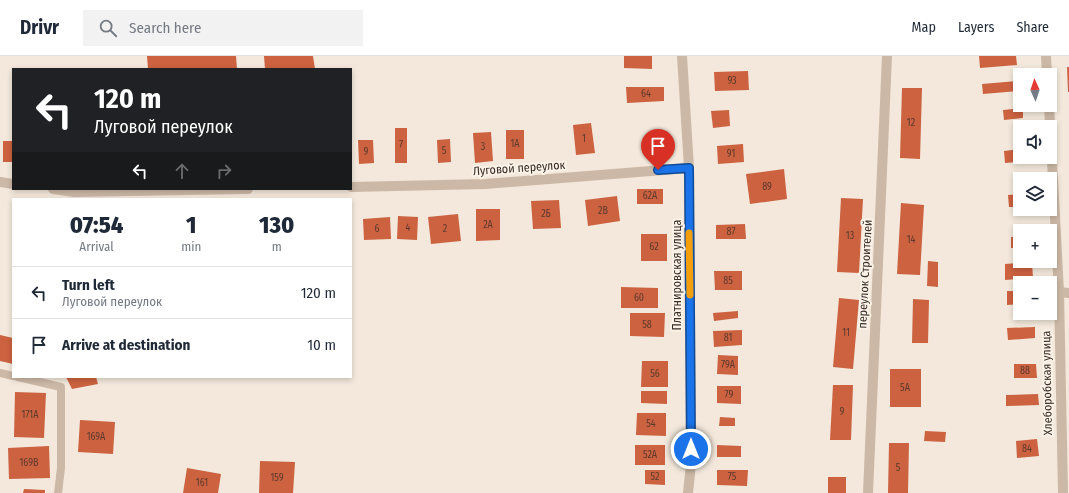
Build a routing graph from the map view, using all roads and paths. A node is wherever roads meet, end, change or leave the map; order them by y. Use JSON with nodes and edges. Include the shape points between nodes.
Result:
{"nodes":[{"id":1,"x":682,"y":56,"type":"edge"},
{"id":2,"x":888,"y":56,"type":"edge"},
{"id":3,"x":1046,"y":56,"type":"edge"},
{"id":4,"x":1047,"y":68,"type":"edge"},
{"id":5,"x":1050,"y":112,"type":"edge"},
{"id":6,"x":689,"y":168,"type":"junction"},
{"id":7,"x":0,"y":182,"type":"edge"},
{"id":8,"x":12,"y":184,"type":"edge"},
{"id":9,"x":352,"y":187,"type":"edge"},
{"id":10,"x":59,"y":190,"type":"edge"},
{"id":11,"x":190,"y":190,"type":"edge"},
{"id":12,"x":1064,"y":293,"type":"edge"},
{"id":13,"x":0,"y":373,"type":"edge"},
{"id":14,"x":12,"y":376,"type":"edge"},
{"id":15,"x":22,"y":378,"type":"edge"},
{"id":16,"x":58,"y":493,"type":"edge"},
{"id":17,"x":688,"y":493,"type":"edge"},
{"id":18,"x":868,"y":493,"type":"edge"},
{"id":19,"x":1063,"y":493,"type":"edge"}],
"edges":[{"from":1,"to":6,"type":"street","name":"Платнировская улица"},
{"from":2,"to":18,"type":"street","name":"переулок Строителей"},
{"from":3,"to":4,"type":"street"},
{"from":5,"to":12,"type":"street","name":"Хлеборобская улица"},
{"from":6,"to":9,"type":"street","name":"Луговой переулок","via":[[485,184]]},
{"from":6,"to":17,"type":"street","name":"Платнировская улица","via":[[691,464]]},
{"from":7,"to":8,"type":"street"},
{"from":10,"to":11,"type":"street","via":[[74,192]]},
{"from":12,"to":19,"type":"street","name":"Хлеборобская улица"},
{"from":13,"to":14,"type":"lane"},
{"from":15,"to":16,"type":"lane","via":[[61,387],[61,468]]}]}
